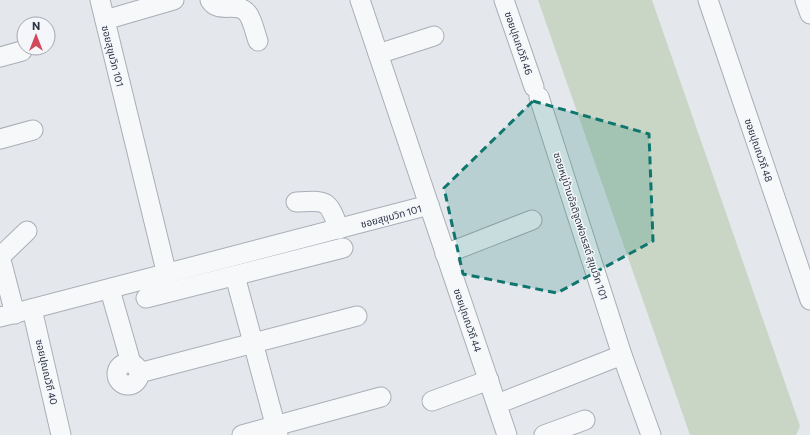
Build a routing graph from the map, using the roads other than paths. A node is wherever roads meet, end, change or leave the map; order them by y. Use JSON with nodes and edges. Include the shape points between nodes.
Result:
{"nodes":[{"id":1,"x":100,"y":0,"type":"edge"},
{"id":2,"x":174,"y":0,"type":"edge"},
{"id":3,"x":210,"y":0,"type":"edge"},
{"id":4,"x":360,"y":0,"type":"edge"},
{"id":5,"x":504,"y":0,"type":"edge"},
{"id":6,"x":708,"y":0,"type":"edge"},
{"id":7,"x":805,"y":0,"type":"edge"},
{"id":8,"x":810,"y":14,"type":"edge"},
{"id":9,"x":105,"y":20,"type":"junction"},
{"id":10,"x":434,"y":36,"type":"dead end"},
{"id":11,"x":258,"y":41,"type":"dead end"},
{"id":12,"x":16,"y":53,"type":"edge"},
{"id":13,"x":378,"y":54,"type":"junction"},
{"id":14,"x":0,"y":57,"type":"edge"},
{"id":15,"x":536,"y":92,"type":"joint"},
{"id":16,"x":33,"y":130,"type":"dead end"},
{"id":17,"x":0,"y":139,"type":"edge"},
{"id":18,"x":296,"y":202,"type":"dead end"},
{"id":19,"x":429,"y":206,"type":"junction"},
{"id":20,"x":532,"y":220,"type":"dead end"},
{"id":21,"x":339,"y":229,"type":"junction"},
{"id":22,"x":28,"y":230,"type":"dead end"},
{"id":23,"x":343,"y":248,"type":"dead end"},
{"id":24,"x":445,"y":254,"type":"junction"},
{"id":25,"x":0,"y":256,"type":"edge"},
{"id":26,"x":167,"y":275,"type":"junction"},
{"id":27,"x":235,"y":276,"type":"junction"},
{"id":28,"x":104,"y":291,"type":"junction"},
{"id":29,"x":146,"y":298,"type":"dead end"},
{"id":30,"x":810,"y":300,"type":"edge"},
{"id":31,"x":16,"y":313,"type":"edge"},
{"id":32,"x":357,"y":316,"type":"dead end"},
{"id":33,"x":253,"y":343,"type":"junction"},
{"id":34,"x":622,"y":355,"type":"junction"},
{"id":35,"x":489,"y":380,"type":"junction"},
{"id":36,"x":381,"y":397,"type":"dead end"},
{"id":37,"x":432,"y":401,"type":"dead end"},
{"id":38,"x":497,"y":404,"type":"junction"},
{"id":39,"x":585,"y":420,"type":"dead end"},
{"id":40,"x":277,"y":430,"type":"edge"},
{"id":41,"x":61,"y":435,"type":"edge"},
{"id":42,"x":242,"y":435,"type":"edge"},
{"id":43,"x":507,"y":435,"type":"edge"},
{"id":44,"x":544,"y":435,"type":"edge"},
{"id":45,"x":650,"y":435,"type":"edge"}],
"edges":[{"from":1,"to":9,"type":"street","name":"ซอยสุขุมวิท 101"},
{"from":2,"to":9,"type":"street"},
{"from":3,"to":11,"type":"street","via":[[218,8],[237,6],[248,14]]},
{"from":4,"to":13,"type":"street","name":"ซอยสุขุมวิท 101"},
{"from":5,"to":15,"type":"street","name":"ซอยปุณณวิถี 46"},
{"from":6,"to":30,"type":"street","name":"ซอยปุณณวิถี 48"},
{"from":7,"to":8,"type":"street"},
{"from":9,"to":26,"type":"street","name":"ซอยสุขุมวิท 101"},
{"from":10,"to":13,"type":"street"},
{"from":12,"to":14,"type":"street"},
{"from":13,"to":19,"type":"street","name":"ซอยสุขุมวิท 101"},
{"from":15,"to":34,"type":"street","name":"ซอยหมู่บ้านอัลติจูดฟอเรสต์ สุขุมวิท 101"},
{"from":16,"to":17,"type":"street"},
{"from":18,"to":21,"type":"street","via":[[312,201],[327,204]]},
{"from":19,"to":21,"type":"street","name":"ซอยสุขุมวิท 101"},
{"from":19,"to":24,"type":"street","name":"ซอยปุณณวิถี 44"},
{"from":20,"to":24,"type":"street"},
{"from":21,"to":26,"type":"street","name":"ซอยสุขุมวิท 101"},
{"from":22,"to":25,"type":"street"},
{"from":23,"to":27,"type":"street"},
{"from":24,"to":35,"type":"street","name":"ซอยปุณณวิถี 44"},
{"from":25,"to":31,"type":"street","name":"ซอยปุณณวิถี 40"},
{"from":26,"to":28,"type":"street","name":"ซอยสุขุมวิท 101"},
{"from":27,"to":29,"type":"street"},
{"from":27,"to":33,"type":"street"},
{"from":28,"to":31,"type":"street","name":"ซอยสุขุมวิท 101"},
{"from":28,"to":33,"type":"street","via":[[130,367]]},
{"from":31,"to":41,"type":"street","name":"ซอยปุณณวิถี 40"},
{"from":32,"to":33,"type":"street"},
{"from":33,"to":40,"type":"street"},
{"from":34,"to":38,"type":"street"},
{"from":34,"to":45,"type":"street","name":"ซอยหมู่บ้านอัลติจูดฟอเรสต์ สุขุมวิท 101"},
{"from":35,"to":37,"type":"street"},
{"from":35,"to":38,"type":"street","name":"ซอยปุณณวิถี 44"},
{"from":36,"to":40,"type":"street"},
{"from":38,"to":43,"type":"street","name":"ซอยปุณณวิถี 44"},
{"from":39,"to":44,"type":"street"},
{"from":40,"to":42,"type":"street"}]}
